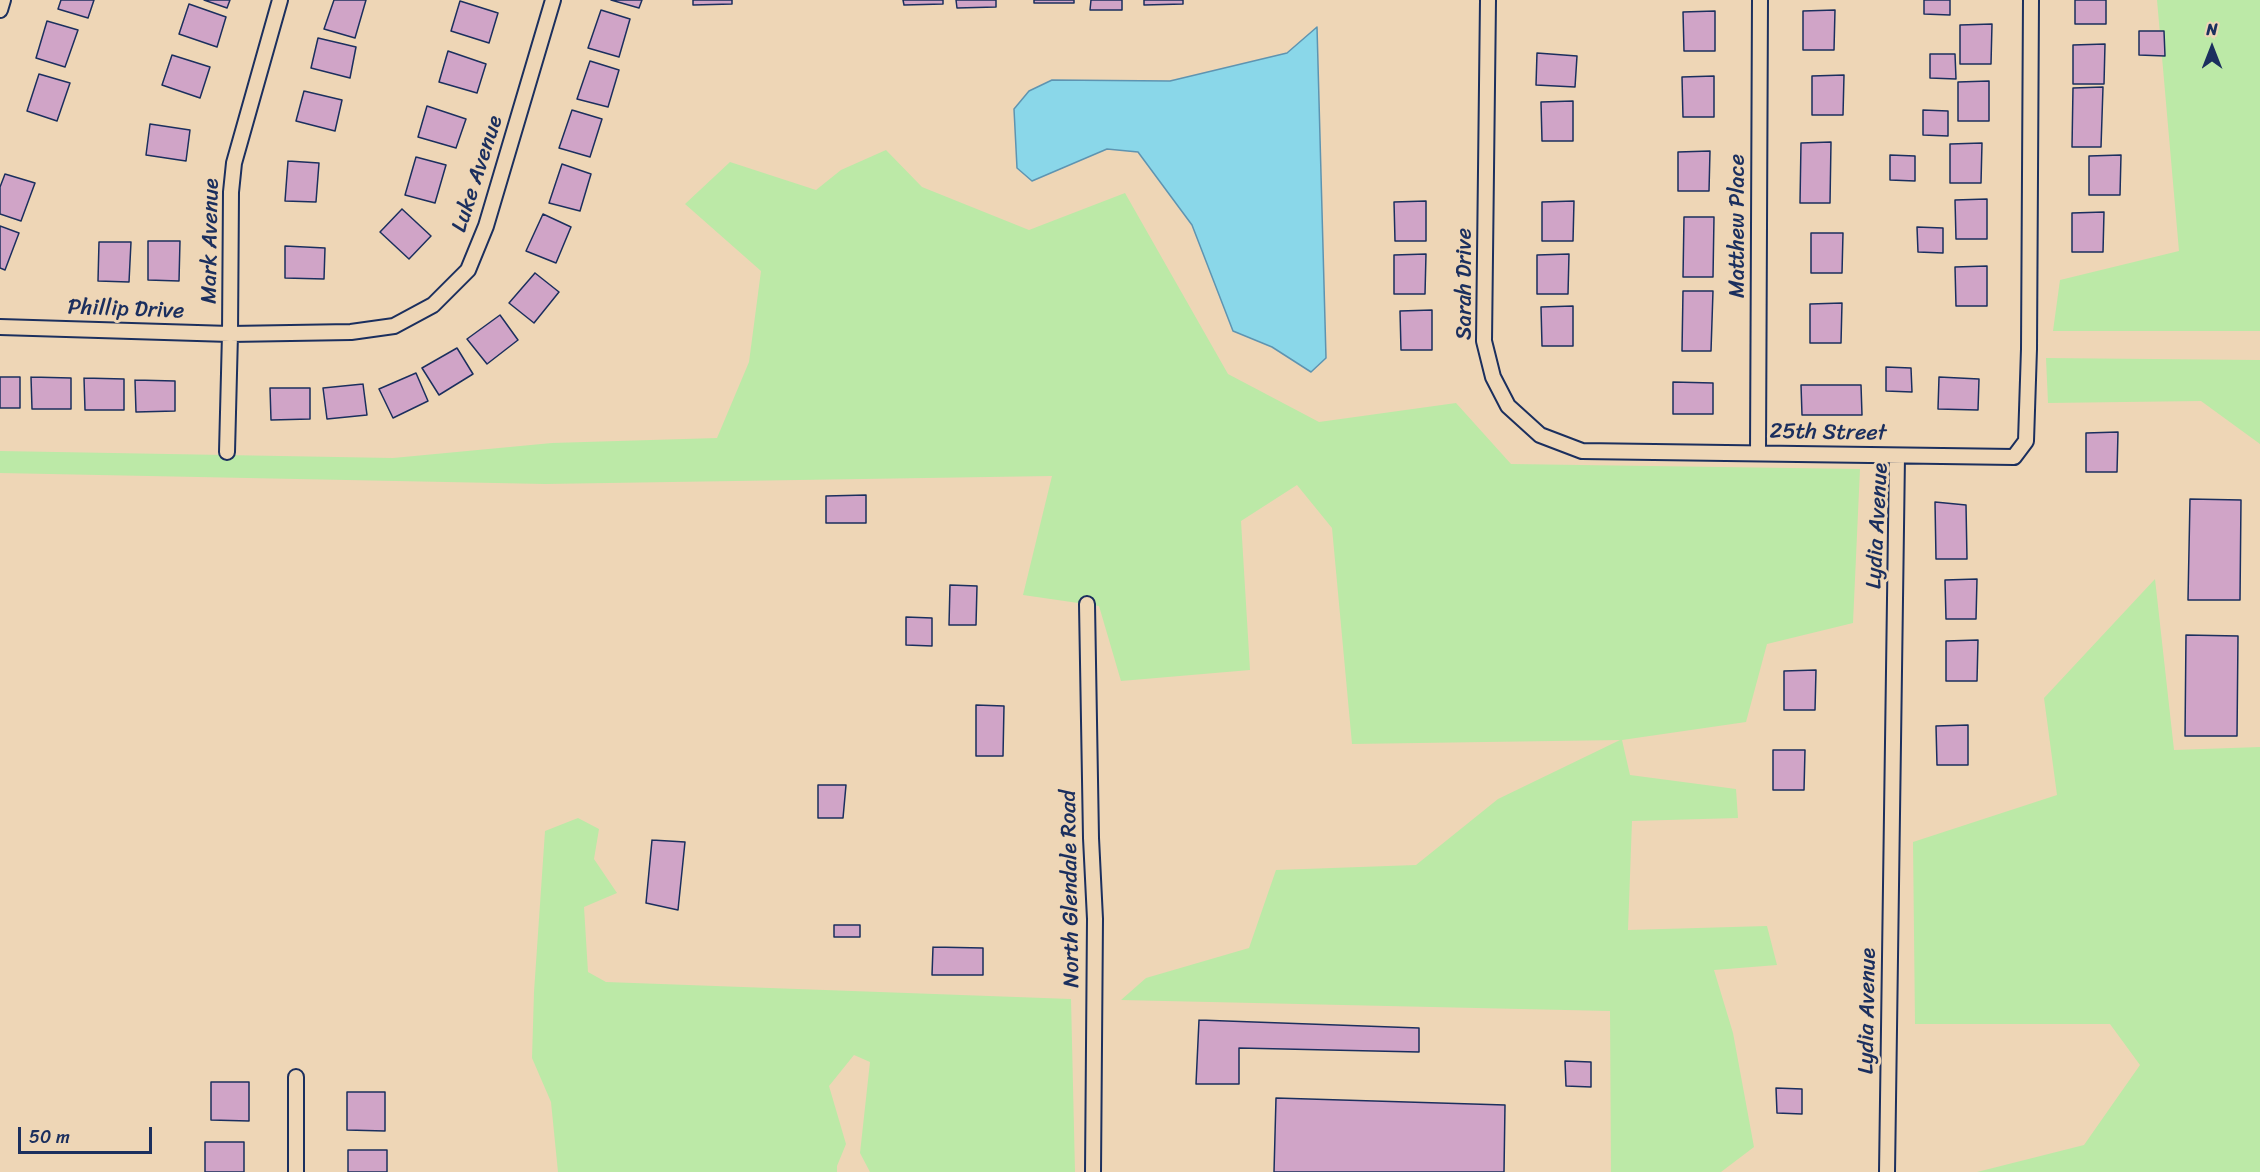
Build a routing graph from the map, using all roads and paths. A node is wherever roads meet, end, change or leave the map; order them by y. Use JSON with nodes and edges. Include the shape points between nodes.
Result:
{"nodes":[{"id":1,"x":3,"y":0,"type":"edge"},
{"id":2,"x":280,"y":0,"type":"edge"},
{"id":3,"x":553,"y":0,"type":"edge"},
{"id":4,"x":1488,"y":0,"type":"edge"},
{"id":5,"x":1760,"y":0,"type":"edge"},
{"id":6,"x":2031,"y":0,"type":"edge"},
{"id":7,"x":0,"y":10,"type":"edge"},
{"id":8,"x":394,"y":326,"type":"joint"},
{"id":9,"x":0,"y":327,"type":"edge"},
{"id":10,"x":230,"y":334,"type":"junction"},
{"id":11,"x":227,"y":452,"type":"dead end"},
{"id":12,"x":1758,"y":453,"type":"junction"},
{"id":13,"x":1898,"y":456,"type":"junction"},
{"id":14,"x":1087,"y":604,"type":"dead end"},
{"id":15,"x":296,"y":1077,"type":"dead end"},
{"id":16,"x":296,"y":1172,"type":"edge"},
{"id":17,"x":1093,"y":1172,"type":"edge"},
{"id":18,"x":1887,"y":1172,"type":"edge"}],
"edges":[{"from":1,"to":7,"type":"street"},
{"from":2,"to":10,"type":"street","name":"Mark Avenue","via":[[234,163]]},
{"from":3,"to":8,"type":"street","name":"Luke Avenue","via":[[486,226],[468,270],[433,305]]},
{"from":4,"to":12,"type":"street","name":"Sarah Drive","via":[[1484,341],[1493,377],[1508,406],[1540,435],[1582,452]]},
{"from":5,"to":12,"type":"street","name":"Matthew Place"},
{"from":6,"to":13,"type":"street","name":"Lydia Avenue","via":[[2026,441],[2014,457]]},
{"from":8,"to":10,"type":"street","name":"Phillip Drive","via":[[351,332]]},
{"from":9,"to":10,"type":"street","name":"Phillip Drive"},
{"from":10,"to":11,"type":"street","name":"Mark Avenue"},
{"from":12,"to":13,"type":"street","name":"25th Street"},
{"from":13,"to":18,"type":"street","name":"Lydia Avenue"},
{"from":14,"to":17,"type":"street","name":"North Glendale Road","via":[[1095,919]]},
{"from":15,"to":16,"type":"street"}]}
